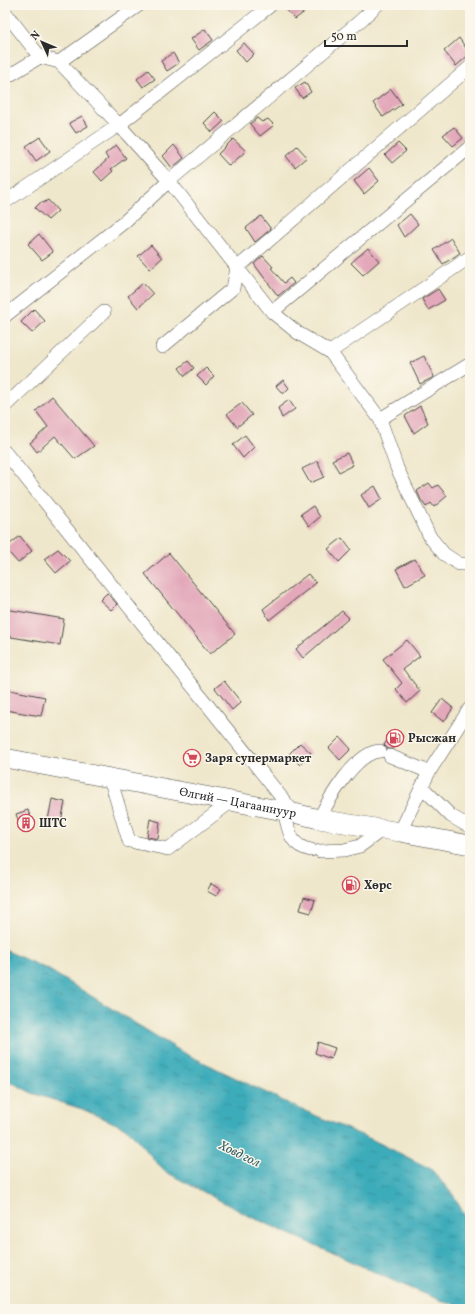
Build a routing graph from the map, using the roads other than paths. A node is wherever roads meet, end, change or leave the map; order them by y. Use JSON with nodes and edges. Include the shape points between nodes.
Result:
{"nodes":[{"id":1,"x":139,"y":5,"type":"edge"},
{"id":2,"x":271,"y":5,"type":"edge"},
{"id":3,"x":377,"y":5,"type":"edge"},
{"id":4,"x":5,"y":12,"type":"edge"},
{"id":5,"x":40,"y":57,"type":"junction"},
{"id":6,"x":59,"y":62,"type":"junction"},
{"id":7,"x":470,"y":67,"type":"edge"},
{"id":8,"x":5,"y":78,"type":"edge"},
{"id":9,"x":118,"y":125,"type":"junction"},
{"id":10,"x":470,"y":147,"type":"edge"},
{"id":11,"x":169,"y":181,"type":"junction"},
{"id":12,"x":5,"y":202,"type":"edge"},
{"id":13,"x":470,"y":257,"type":"edge"},
{"id":14,"x":237,"y":268,"type":"junction"},
{"id":15,"x":104,"y":312,"type":"dead end"},
{"id":16,"x":272,"y":312,"type":"junction"},
{"id":17,"x":5,"y":316,"type":"edge"},
{"id":18,"x":162,"y":347,"type":"dead end"},
{"id":19,"x":330,"y":352,"type":"junction"},
{"id":20,"x":470,"y":364,"type":"edge"},
{"id":21,"x":5,"y":406,"type":"edge"},
{"id":22,"x":380,"y":419,"type":"junction"},
{"id":23,"x":5,"y":452,"type":"edge"},
{"id":24,"x":470,"y":564,"type":"edge"},
{"id":25,"x":470,"y":708,"type":"edge"},
{"id":26,"x":5,"y":758,"type":"edge"},
{"id":27,"x":429,"y":772,"type":"junction"},
{"id":28,"x":110,"y":778,"type":"junction"},
{"id":29,"x":422,"y":787,"type":"junction"},
{"id":30,"x":232,"y":801,"type":"junction"},
{"id":31,"x":289,"y":812,"type":"junction"},
{"id":32,"x":319,"y":819,"type":"junction"},
{"id":33,"x":470,"y":827,"type":"edge"},
{"id":34,"x":392,"y":831,"type":"junction"},
{"id":35,"x":470,"y":845,"type":"edge"}],
"edges":[{"from":1,"to":6,"type":"street"},
{"from":2,"to":9,"type":"street"},
{"from":3,"to":11,"type":"street"},
{"from":4,"to":5,"type":"street"},
{"from":5,"to":6,"type":"street"},
{"from":5,"to":8,"type":"street"},
{"from":6,"to":9,"type":"street"},
{"from":7,"to":14,"type":"street"},
{"from":9,"to":11,"type":"street"},
{"from":9,"to":12,"type":"street"},
{"from":10,"to":16,"type":"street"},
{"from":11,"to":14,"type":"street"},
{"from":11,"to":17,"type":"street","via":[[123,223]]},
{"from":13,"to":19,"type":"street"},
{"from":14,"to":16,"type":"street"},
{"from":14,"to":18,"type":"street","via":[[233,288]]},
{"from":15,"to":21,"type":"street"},
{"from":16,"to":19,"type":"street","via":[[298,333]]},
{"from":19,"to":22,"type":"street"},
{"from":20,"to":22,"type":"street"},
{"from":22,"to":24,"type":"street","via":[[397,468],[430,537],[444,554],[458,564]]},
{"from":23,"to":31,"type":"street"},
{"from":25,"to":27,"type":"street"},
{"from":26,"to":28,"type":"highway","name":"Өлгий — Цагааннуур"},
{"from":27,"to":29,"type":"street"},
{"from":27,"to":32,"type":"street","via":[[374,752],[363,758],[348,775],[330,798]]},
{"from":28,"to":30,"type":"highway","name":"Өлгий — Цагааннуур"},
{"from":28,"to":30,"type":"street","via":[[128,841],[168,850]]},
{"from":29,"to":33,"type":"street","via":[[451,816]]},
{"from":29,"to":34,"type":"street"},
{"from":30,"to":31,"type":"highway","name":"Өлгий — Цагааннуур"},
{"from":31,"to":32,"type":"highway","name":"Өлгий — Цагааннуур"},
{"from":31,"to":34,"type":"street","via":[[292,838],[303,849],[344,850],[360,846]]},
{"from":32,"to":34,"type":"highway","name":"Өлгий — Цагааннуур"},
{"from":34,"to":35,"type":"highway","name":"Өлгий — Цагааннуур"}]}
